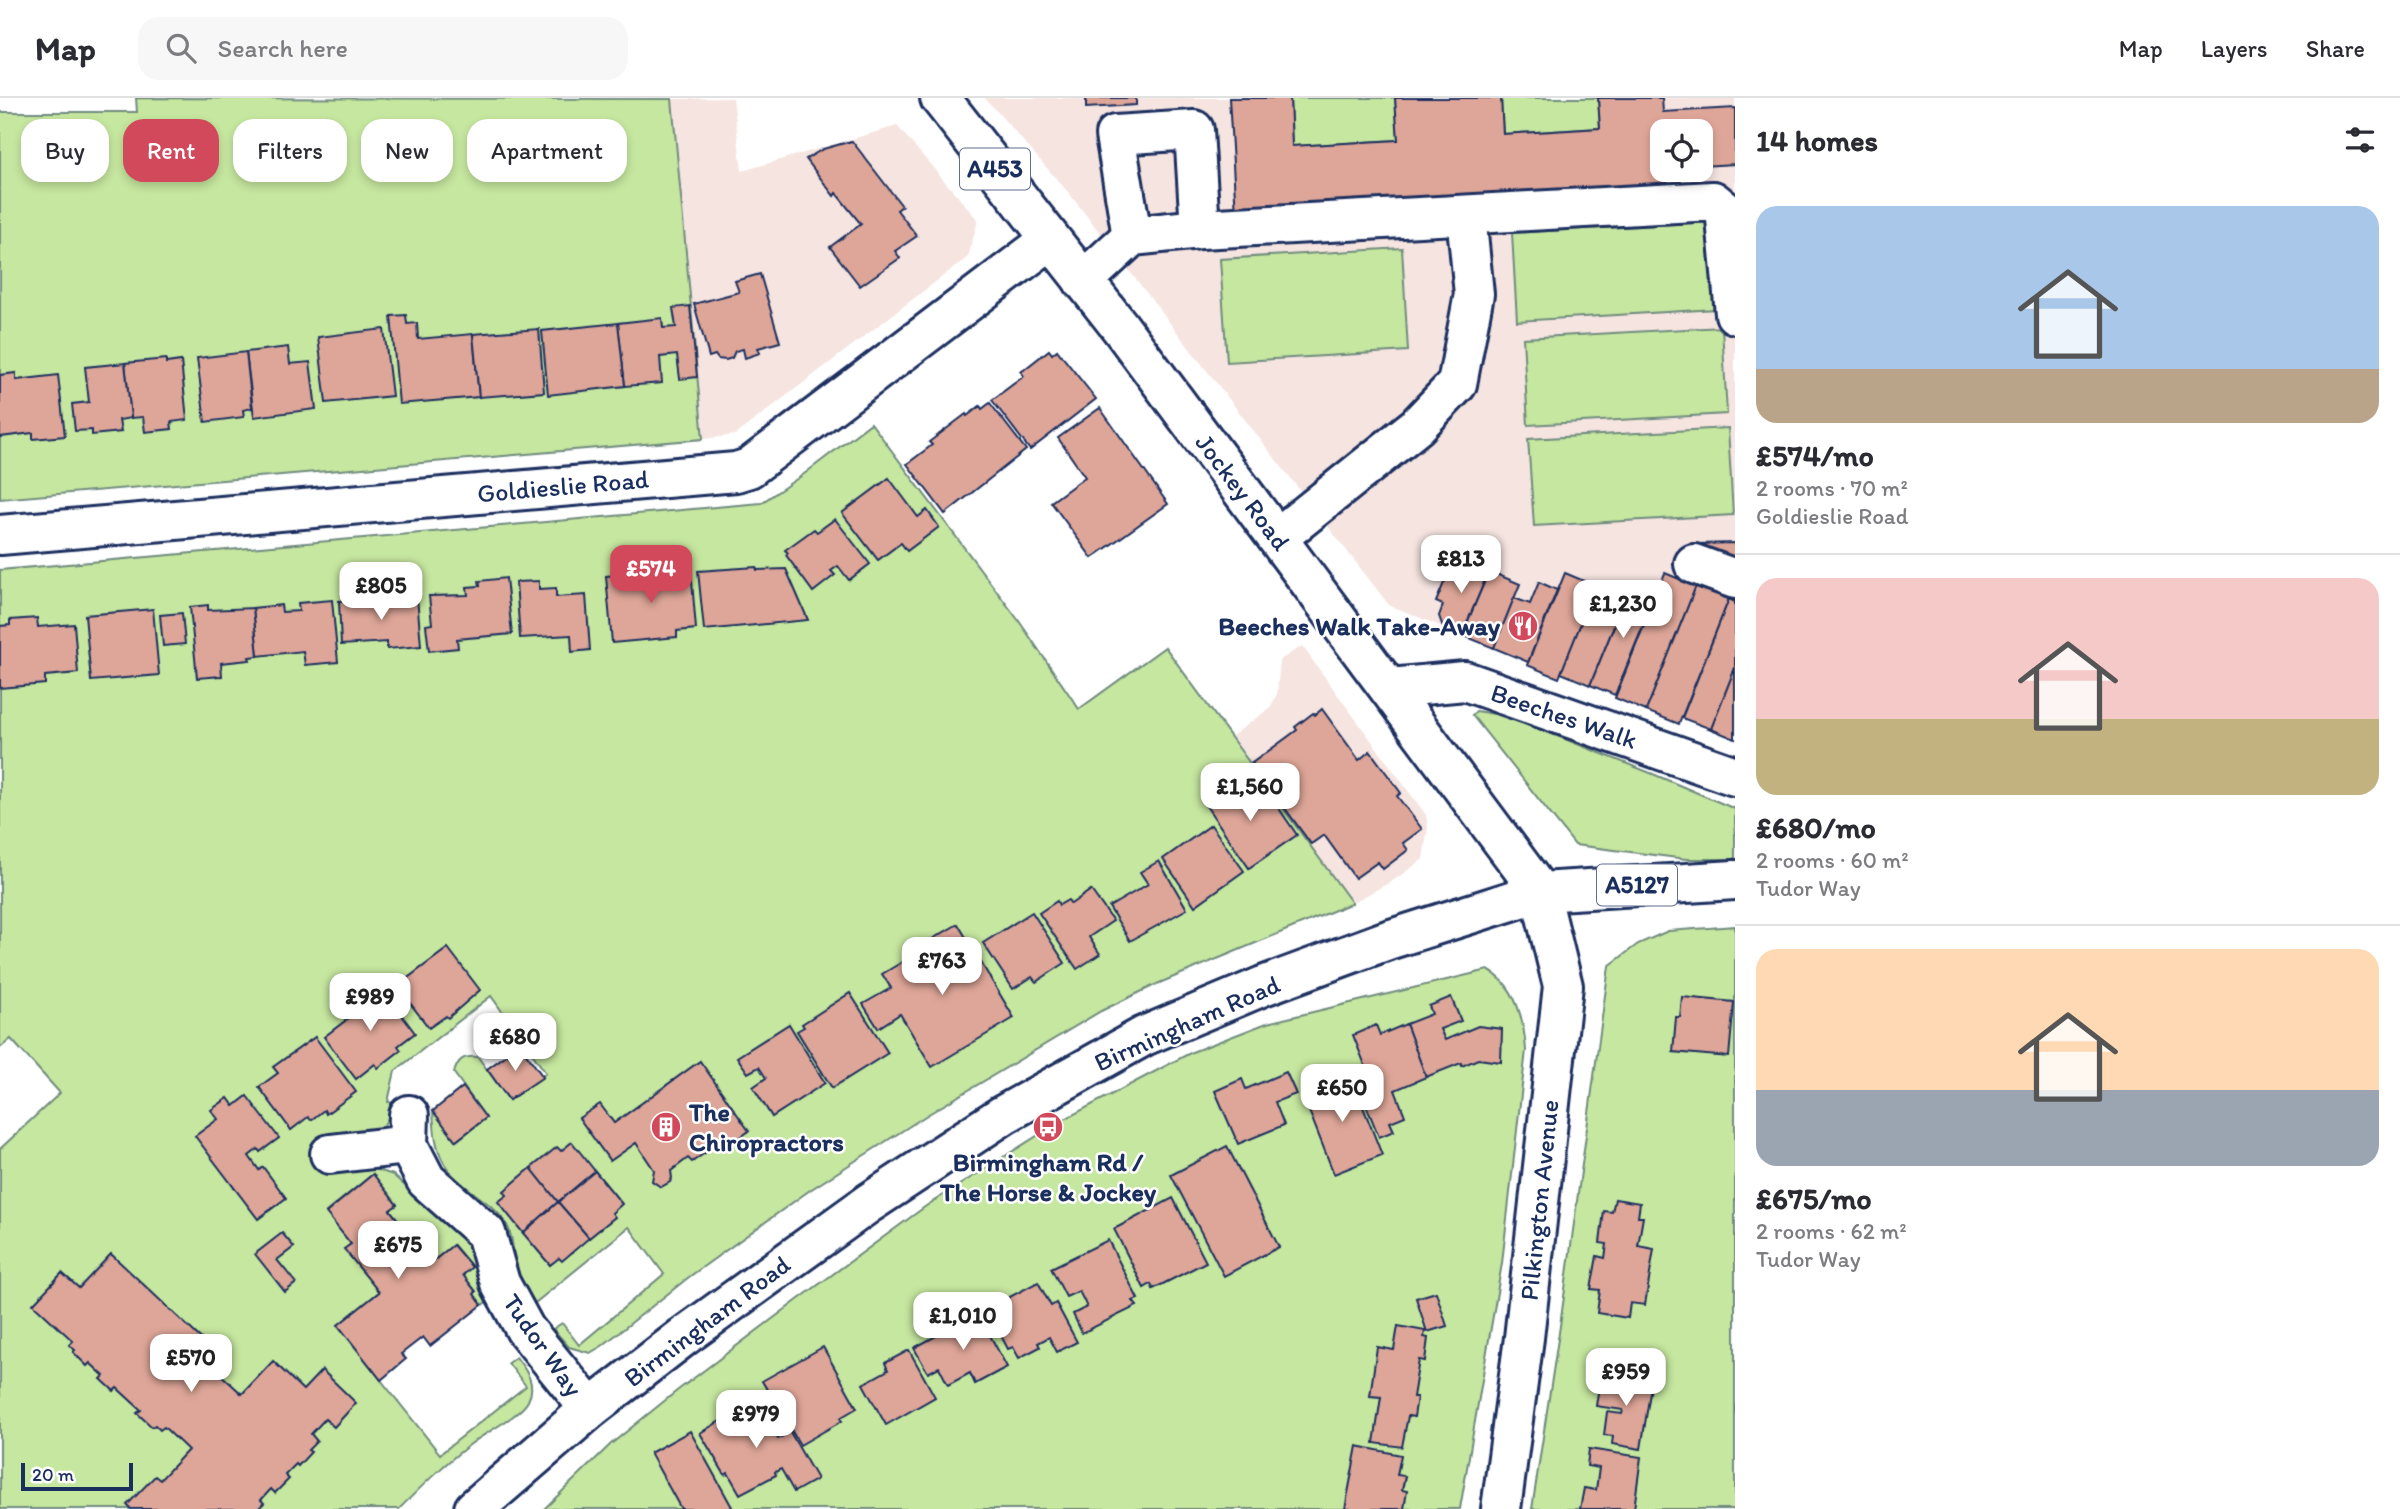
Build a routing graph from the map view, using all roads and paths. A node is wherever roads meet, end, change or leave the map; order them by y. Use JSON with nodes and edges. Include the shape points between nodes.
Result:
{"nodes":[{"id":1,"x":940,"y":98,"type":"edge"},
{"id":2,"x":1466,"y":215,"type":"junction"},
{"id":3,"x":1200,"y":229,"type":"junction"},
{"id":4,"x":1132,"y":236,"type":"junction"},
{"id":5,"x":1050,"y":240,"type":"junction"},
{"id":6,"x":1083,"y":281,"type":"junction"},
{"id":7,"x":1735,"y":314,"type":"edge"},
{"id":8,"x":0,"y":535,"type":"edge"},
{"id":9,"x":1278,"y":538,"type":"junction"},
{"id":10,"x":1694,"y":564,"type":"dead end"},
{"id":11,"x":1735,"y":579,"type":"edge"},
{"id":12,"x":1390,"y":688,"type":"junction"},
{"id":13,"x":1735,"y":776,"type":"edge"},
{"id":14,"x":1735,"y":880,"type":"edge"},
{"id":15,"x":1540,"y":892,"type":"junction"},
{"id":16,"x":330,"y":1153,"type":"dead end"},
{"id":17,"x":590,"y":1409,"type":"junction"},
{"id":18,"x":474,"y":1509,"type":"edge"},
{"id":19,"x":1502,"y":1509,"type":"edge"}],
"edges":[{"from":1,"to":5,"type":"main road","name":"Jockey Road","number":"A453"},
{"from":2,"to":3,"type":"main road"},
{"from":2,"to":7,"type":"main road","via":[[1713,201],[1727,219]]},
{"from":2,"to":9,"type":"main road","via":[[1474,294],[1457,384],[1418,426]]},
{"from":3,"to":4,"type":"main road"},
{"from":3,"to":4,"type":"main road","via":[[1194,130],[1115,135]]},
{"from":4,"to":6,"type":"main road"},
{"from":5,"to":6,"type":"main road","name":"Jockey Road","number":"A453"},
{"from":5,"to":8,"type":"main road","name":"Goldieslie Road","via":[[749,468],[736,472]]},
{"from":6,"to":9,"type":"main road","name":"Jockey Road","number":"A453"},
{"from":9,"to":12,"type":"main road","name":"Jockey Road","number":"A453"},
{"from":10,"to":11,"type":"main road"},
{"from":12,"to":13,"type":"main road","name":"Beeches Walk","via":[[1465,681]]},
{"from":12,"to":15,"type":"main road","name":"Jockey Road","number":"A453"},
{"from":14,"to":15,"type":"main road","name":"Birmingham Road","number":"A5127"},
{"from":15,"to":17,"type":"main road","name":"Birmingham Road","number":"A5127","via":[[1388,940],[1144,1036],[1003,1115],[869,1203]]},
{"from":15,"to":19,"type":"main road","name":"Pilkington Avenue","via":[[1563,986]]},
{"from":16,"to":17,"type":"main road","name":"Tudor Way","via":[[408,1130],[426,1180],[486,1233],[500,1283],[526,1329]]},
{"from":17,"to":18,"type":"main road","name":"Birmingham Road","number":"A5127"}]}
